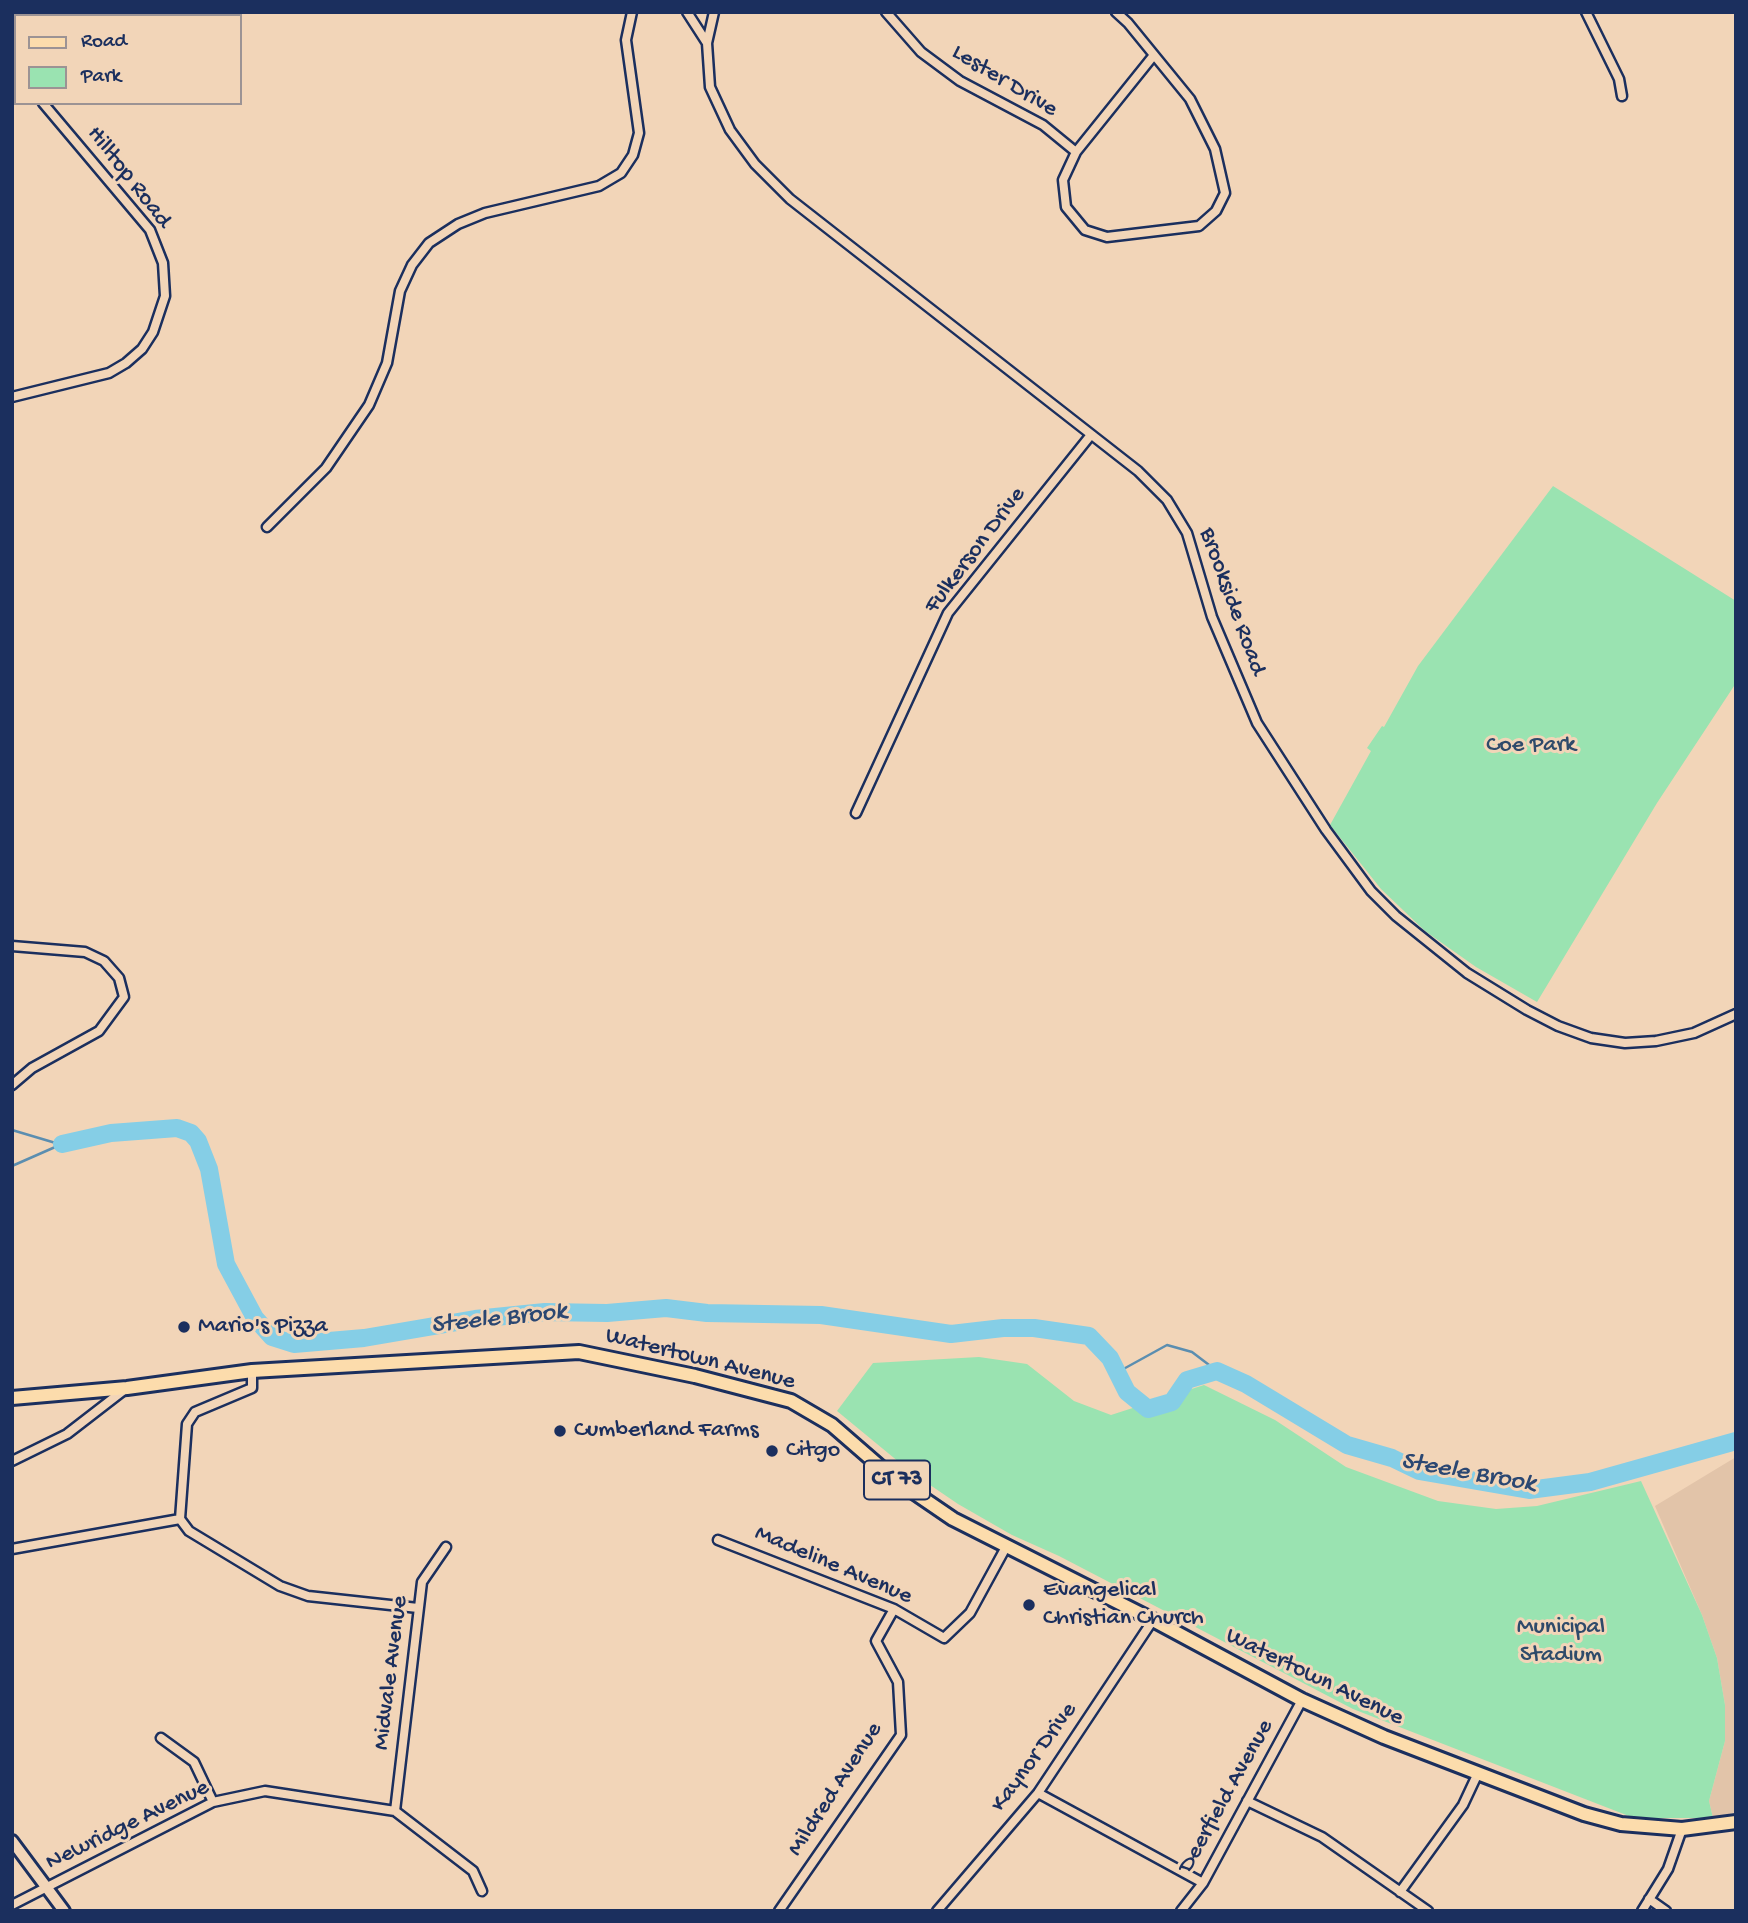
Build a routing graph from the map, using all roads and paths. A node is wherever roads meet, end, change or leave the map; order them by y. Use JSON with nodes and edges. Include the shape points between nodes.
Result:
{"nodes":[{"id":1,"x":632,"y":12,"type":"edge"},
{"id":2,"x":687,"y":12,"type":"edge"},
{"id":3,"x":714,"y":12,"type":"edge"},
{"id":4,"x":886,"y":12,"type":"edge"},
{"id":5,"x":1116,"y":12,"type":"edge"},
{"id":6,"x":1586,"y":12,"type":"edge"},
{"id":7,"x":707,"y":43,"type":"junction"},
{"id":8,"x":1154,"y":55,"type":"junction"},
{"id":9,"x":1622,"y":96,"type":"dead end"},
{"id":10,"x":45,"y":105,"type":"edge"},
{"id":11,"x":1076,"y":152,"type":"junction"},
{"id":12,"x":12,"y":397,"type":"edge"},
{"id":13,"x":1090,"y":436,"type":"junction"},
{"id":14,"x":267,"y":527,"type":"dead end"},
{"id":15,"x":856,"y":813,"type":"dead end"},
{"id":16,"x":12,"y":946,"type":"edge"},
{"id":17,"x":1736,"y":1014,"type":"edge"},
{"id":18,"x":12,"y":1085,"type":"edge"},
{"id":19,"x":252,"y":1371,"type":"junction"},
{"id":20,"x":127,"y":1388,"type":"junction"},
{"id":21,"x":12,"y":1398,"type":"edge"},
{"id":22,"x":12,"y":1461,"type":"edge"},
{"id":23,"x":180,"y":1519,"type":"junction"},
{"id":24,"x":718,"y":1540,"type":"dead end"},
{"id":25,"x":446,"y":1547,"type":"dead end"},
{"id":26,"x":1006,"y":1547,"type":"junction"},
{"id":27,"x":12,"y":1549,"type":"edge"},
{"id":28,"x":418,"y":1608,"type":"junction"},
{"id":29,"x":894,"y":1609,"type":"junction"},
{"id":30,"x":1153,"y":1620,"type":"junction"},
{"id":31,"x":1302,"y":1700,"type":"junction"},
{"id":32,"x":161,"y":1738,"type":"dead end"},
{"id":33,"x":1478,"y":1773,"type":"junction"},
{"id":34,"x":1038,"y":1793,"type":"junction"},
{"id":35,"x":1247,"y":1801,"type":"junction"},
{"id":36,"x":213,"y":1802,"type":"junction"},
{"id":37,"x":396,"y":1811,"type":"junction"},
{"id":38,"x":1736,"y":1822,"type":"edge"},
{"id":39,"x":1682,"y":1829,"type":"junction"},
{"id":40,"x":12,"y":1841,"type":"edge"},
{"id":41,"x":1203,"y":1883,"type":"junction"},
{"id":42,"x":45,"y":1888,"type":"junction"},
{"id":43,"x":482,"y":1891,"type":"dead end"},
{"id":44,"x":1400,"y":1892,"type":"junction"},
{"id":45,"x":1650,"y":1899,"type":"junction"},
{"id":46,"x":12,"y":1905,"type":"edge"},
{"id":47,"x":64,"y":1911,"type":"edge"},
{"id":48,"x":779,"y":1911,"type":"edge"},
{"id":49,"x":937,"y":1911,"type":"edge"},
{"id":50,"x":1181,"y":1911,"type":"edge"},
{"id":51,"x":1428,"y":1911,"type":"edge"},
{"id":52,"x":1642,"y":1911,"type":"edge"},
{"id":53,"x":1666,"y":1911,"type":"edge"}],
"edges":[{"from":1,"to":14,"type":"street","via":[[626,40],[639,133],[633,155],[621,173],[599,186],[485,213],[429,243],[400,291],[387,363],[369,405],[326,468]]},
{"from":2,"to":7,"type":"street","name":"Brookside Road"},
{"from":3,"to":7,"type":"street","name":"Brookside Road"},
{"from":4,"to":11,"type":"street","name":"Lester Drive","via":[[921,52],[960,81],[1043,125]]},
{"from":5,"to":8,"type":"street"},
{"from":6,"to":9,"type":"street","via":[[1619,79]]},
{"from":7,"to":13,"type":"street","name":"Brookside Road","via":[[710,87],[730,131],[755,164],[790,199]]},
{"from":8,"to":11,"type":"street"},
{"from":8,"to":11,"type":"street","via":[[1190,99],[1215,149],[1225,193],[1216,211],[1199,226],[1107,237],[1085,230],[1066,207],[1064,194],[1063,180]]},
{"from":10,"to":12,"type":"street","name":"Hilltop Road","via":[[150,230],[163,263],[165,296],[153,332],[126,363],[109,373]]},
{"from":13,"to":15,"type":"street","name":"Fulkerson Drive","via":[[948,613]]},
{"from":13,"to":17,"type":"street","name":"Brookside Road","via":[[1138,471],[1167,500],[1187,533],[1212,617],[1257,723],[1371,891],[1421,938],[1527,1010],[1591,1038],[1656,1041],[1694,1033]]},
{"from":16,"to":18,"type":"street","via":[[85,952],[104,961],[119,978],[124,997],[99,1031],[32,1068]]},
{"from":19,"to":20,"type":"main road","name":"Watertown Avenue","number":"CT 73"},
{"from":19,"to":23,"type":"street","via":[[252,1388],[195,1412],[187,1424]]},
{"from":19,"to":26,"type":"main road","name":"Watertown Avenue","number":"CT 73","via":[[579,1352],[695,1376],[791,1401],[832,1425],[923,1501]]},
{"from":20,"to":21,"type":"main road","name":"Watertown Avenue","number":"CT 73"},
{"from":20,"to":22,"type":"street","via":[[67,1434]]},
{"from":23,"to":27,"type":"street"},
{"from":23,"to":28,"type":"street","via":[[189,1531],[280,1586],[308,1596]]},
{"from":24,"to":29,"type":"street","name":"Madeline Avenue"},
{"from":25,"to":28,"type":"street","name":"Midvale Avenue","via":[[422,1582]]},
{"from":26,"to":29,"type":"street","name":"Madeline Avenue","via":[[970,1613],[944,1638]]},
{"from":26,"to":30,"type":"main road","name":"Watertown Avenue","number":"CT 73"},
{"from":28,"to":37,"type":"street","name":"Midvale Avenue"},
{"from":29,"to":48,"type":"street","name":"Mildred Avenue","via":[[876,1641],[898,1682],[901,1735]]},
{"from":30,"to":31,"type":"main road","name":"Watertown Avenue","number":"CT 73"},
{"from":30,"to":34,"type":"street","name":"Kaynor Drive"},
{"from":31,"to":33,"type":"main road","name":"Watertown Avenue","number":"CT 73"},
{"from":31,"to":35,"type":"street","name":"Deerfield Avenue"},
{"from":32,"to":36,"type":"street","via":[[194,1762]]},
{"from":33,"to":39,"type":"main road","name":"Watertown Avenue","number":"CT 73","via":[[1584,1814],[1621,1824]]},
{"from":33,"to":44,"type":"street","via":[[1463,1805]]},
{"from":34,"to":41,"type":"street"},
{"from":34,"to":49,"type":"street","name":"Kaynor Drive"},
{"from":35,"to":41,"type":"street","name":"Deerfield Avenue"},
{"from":35,"to":44,"type":"street","via":[[1322,1837]]},
{"from":36,"to":37,"type":"street","name":"Newridge Avenue","via":[[265,1791]]},
{"from":36,"to":42,"type":"street","name":"Newridge Avenue"},
{"from":37,"to":43,"type":"street","name":"Newridge Avenue","via":[[473,1871]]},
{"from":38,"to":39,"type":"main road","name":"Watertown Avenue","number":"CT 73"},
{"from":39,"to":45,"type":"street","via":[[1675,1854]]},
{"from":40,"to":42,"type":"street"},
{"from":41,"to":50,"type":"street","name":"Deerfield Avenue"},
{"from":42,"to":46,"type":"street","name":"Newridge Avenue"},
{"from":42,"to":47,"type":"street"},
{"from":44,"to":51,"type":"street"},
{"from":45,"to":52,"type":"street"},
{"from":45,"to":53,"type":"street"}]}
